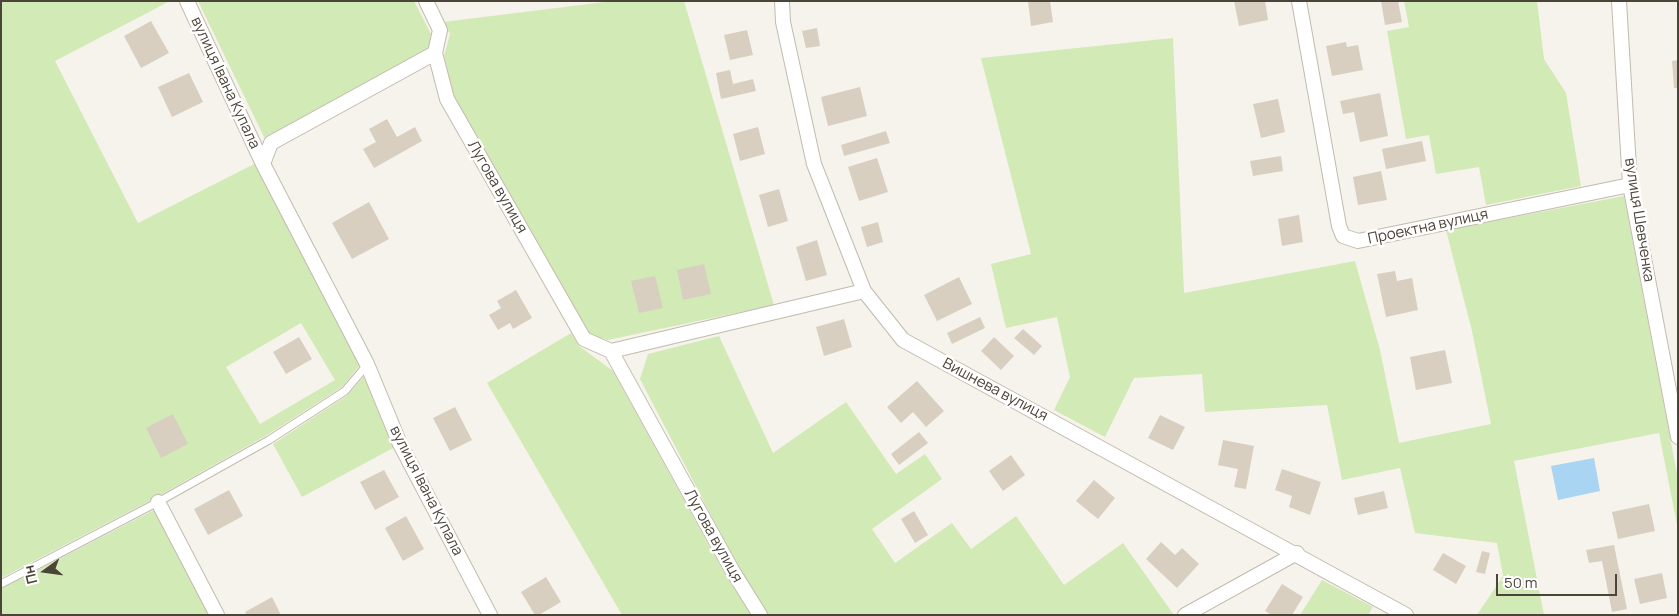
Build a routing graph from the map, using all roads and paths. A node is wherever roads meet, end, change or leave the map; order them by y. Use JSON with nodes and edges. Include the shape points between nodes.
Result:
{"nodes":[{"id":1,"x":187,"y":1,"type":"edge"},
{"id":2,"x":426,"y":1,"type":"edge"},
{"id":3,"x":782,"y":1,"type":"edge"},
{"id":4,"x":1299,"y":1,"type":"edge"},
{"id":5,"x":1619,"y":1,"type":"edge"},
{"id":6,"x":435,"y":53,"type":"junction"},
{"id":7,"x":263,"y":164,"type":"junction"},
{"id":8,"x":1630,"y":184,"type":"junction"},
{"id":9,"x":864,"y":291,"type":"junction"},
{"id":10,"x":611,"y":351,"type":"junction"},
{"id":11,"x":367,"y":364,"type":"junction"},
{"id":12,"x":1678,"y":437,"type":"edge"},
{"id":13,"x":158,"y":502,"type":"junction"},
{"id":14,"x":1297,"y":553,"type":"junction"},
{"id":15,"x":1,"y":584,"type":"edge"},
{"id":16,"x":217,"y":615,"type":"edge"},
{"id":17,"x":490,"y":615,"type":"edge"},
{"id":18,"x":760,"y":615,"type":"edge"},
{"id":19,"x":1185,"y":615,"type":"edge"},
{"id":20,"x":1406,"y":615,"type":"edge"}],
"edges":[{"from":1,"to":7,"type":"street","name":"вулиця Івана Купала"},
{"from":2,"to":6,"type":"street","name":"Лугова вулиця","via":[[440,30]]},
{"from":3,"to":9,"type":"street","name":"Вишнева вулиця","via":[[783,22],[814,164]]},
{"from":4,"to":8,"type":"street","name":"Проектна вулиця","via":[[1343,236],[1358,241]]},
{"from":5,"to":8,"type":"street","name":"вулиця Шевченка"},
{"from":6,"to":7,"type":"street","via":[[271,143]]},
{"from":6,"to":10,"type":"street","name":"Лугова вулиця","via":[[447,99],[584,340]]},
{"from":7,"to":11,"type":"street","name":"вулиця Івана Купала"},
{"from":8,"to":12,"type":"street","name":"вулиця Шевченка"},
{"from":9,"to":10,"type":"street"},
{"from":9,"to":14,"type":"street","name":"Вишнева вулиця","via":[[903,340]]},
{"from":10,"to":18,"type":"street","name":"Лугова вулиця"},
{"from":11,"to":13,"type":"lane","via":[[345,391],[269,440]]},
{"from":11,"to":17,"type":"street","name":"вулиця Івана Купала","via":[[400,444]]},
{"from":13,"to":15,"type":"lane"},
{"from":13,"to":16,"type":"street"},
{"from":14,"to":19,"type":"street"},
{"from":14,"to":20,"type":"street","name":"Вишнева вулиця"}]}
